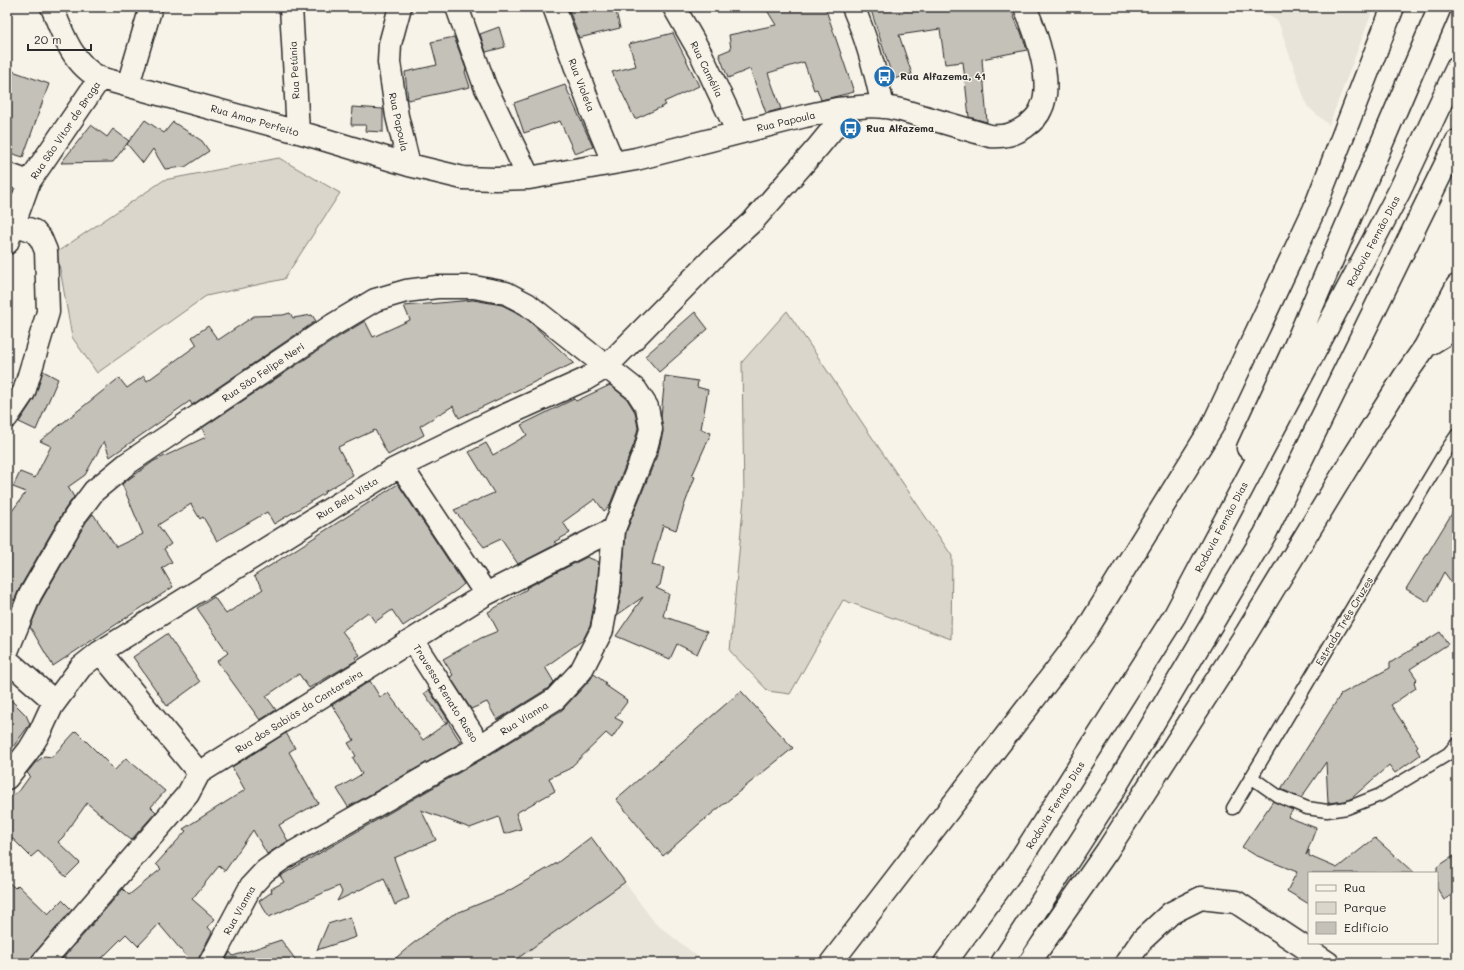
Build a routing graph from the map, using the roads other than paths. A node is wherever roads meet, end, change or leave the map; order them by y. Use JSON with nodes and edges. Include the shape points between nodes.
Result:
{"nodes":[{"id":1,"x":52,"y":7,"type":"edge"},
{"id":2,"x":151,"y":7,"type":"edge"},
{"id":3,"x":291,"y":7,"type":"edge"},
{"id":4,"x":400,"y":7,"type":"edge"},
{"id":5,"x":457,"y":7,"type":"edge"},
{"id":6,"x":554,"y":7,"type":"edge"},
{"id":7,"x":674,"y":7,"type":"edge"},
{"id":8,"x":853,"y":7,"type":"edge"},
{"id":9,"x":1025,"y":7,"type":"edge"},
{"id":10,"x":1393,"y":7,"type":"edge"},
{"id":11,"x":1440,"y":7,"type":"edge"},
{"id":12,"x":1457,"y":68,"type":"edge"},
{"id":13,"x":100,"y":78,"type":"junction"},
{"id":14,"x":128,"y":84,"type":"junction"},
{"id":15,"x":883,"y":107,"type":"junction"},
{"id":16,"x":850,"y":108,"type":"junction"},
{"id":17,"x":298,"y":132,"type":"junction"},
{"id":18,"x":738,"y":133,"type":"junction"},
{"id":19,"x":1457,"y":141,"type":"edge"},
{"id":20,"x":613,"y":162,"type":"junction"},
{"id":21,"x":409,"y":165,"type":"junction"},
{"id":22,"x":7,"y":174,"type":"edge"},
{"id":23,"x":529,"y":178,"type":"junction"},
{"id":24,"x":29,"y":182,"type":"junction"},
{"id":25,"x":10,"y":234,"type":"edge"},
{"id":26,"x":1457,"y":286,"type":"edge"},
{"id":27,"x":1456,"y":328,"type":"edge"},
{"id":28,"x":1426,"y":347,"type":"junction"},
{"id":29,"x":606,"y":367,"type":"junction"},
{"id":30,"x":7,"y":417,"type":"edge"},
{"id":31,"x":1457,"y":436,"type":"edge"},
{"id":32,"x":401,"y":466,"type":"junction"},
{"id":33,"x":614,"y":529,"type":"junction"},
{"id":34,"x":486,"y":594,"type":"junction"},
{"id":35,"x":1164,"y":632,"type":"junction"},
{"id":36,"x":412,"y":640,"type":"junction"},
{"id":37,"x":7,"y":651,"type":"edge"},
{"id":38,"x":100,"y":652,"type":"junction"},
{"id":39,"x":7,"y":660,"type":"edge"},
{"id":40,"x":55,"y":702,"type":"junction"},
{"id":41,"x":1457,"y":744,"type":"edge"},
{"id":42,"x":480,"y":746,"type":"junction"},
{"id":43,"x":199,"y":773,"type":"junction"},
{"id":44,"x":1252,"y":777,"type":"junction"},
{"id":45,"x":7,"y":778,"type":"edge"},
{"id":46,"x":1233,"y":808,"type":"dead end"},
{"id":47,"x":42,"y":963,"type":"edge"},
{"id":48,"x":210,"y":963,"type":"edge"},
{"id":49,"x":830,"y":963,"type":"edge"},
{"id":50,"x":945,"y":963,"type":"edge"},
{"id":51,"x":1002,"y":963,"type":"edge"},
{"id":52,"x":1029,"y":963,"type":"edge"},
{"id":53,"x":1126,"y":963,"type":"edge"},
{"id":54,"x":1328,"y":963,"type":"edge"}],
"edges":[{"from":1,"to":13,"type":"main road","via":[[63,38],[90,73]]},
{"from":2,"to":14,"type":"main road"},
{"from":3,"to":17,"type":"main road","name":"Rua Petúnia"},
{"from":4,"to":21,"type":"main road","name":"Rua Papoula","via":[[392,35],[389,62],[397,116]]},
{"from":5,"to":23,"type":"main road","via":[[485,86]]},
{"from":6,"to":20,"type":"main road","name":"Rua Violeta"},
{"from":7,"to":18,"type":"main road","name":"Rua Camélia","via":[[701,54]]},
{"from":8,"to":15,"type":"main road","via":[[876,74]]},
{"from":9,"to":15,"type":"main road","name":"Rua Papoula","via":[[1039,43],[1045,95],[1037,116],[1016,133],[1000,137],[977,133]]},
{"from":10,"to":49,"type":"main road","via":[[1314,210],[1212,427],[1084,634]]},
{"from":11,"to":35,"type":"main road","via":[[1296,344]]},
{"from":12,"to":35,"type":"main road","name":"Rodovia Fernão Dias","via":[[1399,192]]},
{"from":13,"to":14,"type":"main road","name":"Rua Amor Perfeito"},
{"from":13,"to":24,"type":"main road","name":"Rua São Vitor de Braga"},
{"from":14,"to":17,"type":"main road","name":"Rua Amor Perfeito"},
{"from":15,"to":16,"type":"main road","name":"Rua Papoula"},
{"from":16,"to":18,"type":"main road","name":"Rua Papoula"},
{"from":16,"to":29,"type":"main road","via":[[754,220]]},
{"from":17,"to":21,"type":"main road","name":"Rua Amor Perfeito"},
{"from":18,"to":20,"type":"main road","name":"Rua Papoula"},
{"from":19,"to":51,"type":"main road","via":[[1265,534],[1113,791]]},
{"from":20,"to":23,"type":"main road","name":"Rua Papoula"},
{"from":21,"to":23,"type":"main road","name":"Rua Papoula","via":[[463,178]]},
{"from":22,"to":24,"type":"main road","name":"Rua São Vitor de Braga"},
{"from":24,"to":25,"type":"main road"},
{"from":25,"to":30,"type":"main road","via":[[34,231],[41,239],[46,251],[48,312],[24,392]]},
{"from":26,"to":28,"type":"main road"},
{"from":27,"to":28,"type":"main road"},
{"from":28,"to":52,"type":"main road","via":[[1396,390],[1246,634],[1111,844]]},
{"from":29,"to":32,"type":"main road","name":"Rua Bela Vista","via":[[584,380]]},
{"from":29,"to":33,"type":"main road","name":"Rua Vianna","via":[[636,390],[647,407],[651,429]]},
{"from":29,"to":37,"type":"main road","name":"Rua São Felipe Neri","via":[[527,304],[506,293],[474,287],[437,288],[406,291],[375,300],[319,334],[128,463],[94,490],[76,515],[30,596]]},
{"from":31,"to":44,"type":"lane","name":"Estrada Três Cruzes","via":[[1442,457]]},
{"from":32,"to":34,"type":"main road"},
{"from":32,"to":38,"type":"main road","name":"Rua Bela Vista"},
{"from":33,"to":34,"type":"main road","name":"Rua dos Sabiás da Cantareira"},
{"from":33,"to":42,"type":"main road","name":"Rua Vianna","via":[[609,591],[602,630],[581,671],[554,699]]},
{"from":34,"to":36,"type":"main road","name":"Rua dos Sabiás da Cantareira"},
{"from":35,"to":50,"type":"main road","name":"Rodovia Fernão Dias","via":[[1018,863]]},
{"from":36,"to":42,"type":"main road","name":"Travessa Renato Russo"},
{"from":36,"to":43,"type":"main road","name":"Rua dos Sabiás da Cantareira"},
{"from":38,"to":40,"type":"main road","name":"Rua Bela Vista","via":[[81,667]]},
{"from":38,"to":43,"type":"main road"},
{"from":39,"to":40,"type":"main road"},
{"from":40,"to":45,"type":"main road","name":"Rua Bela Vista","via":[[30,750]]},
{"from":41,"to":44,"type":"lane","via":[[1448,754],[1380,795],[1348,808],[1327,811],[1307,808],[1278,796]]},
{"from":42,"to":48,"type":"main road","name":"Rua Vianna","via":[[265,871],[251,886]]},
{"from":43,"to":47,"type":"main road","via":[[188,794]]},
{"from":44,"to":46,"type":"lane","name":"Estrada Três Cruzes"},
{"from":53,"to":54,"type":"main road","via":[[1142,940],[1171,913],[1201,898],[1236,902]]}]}
